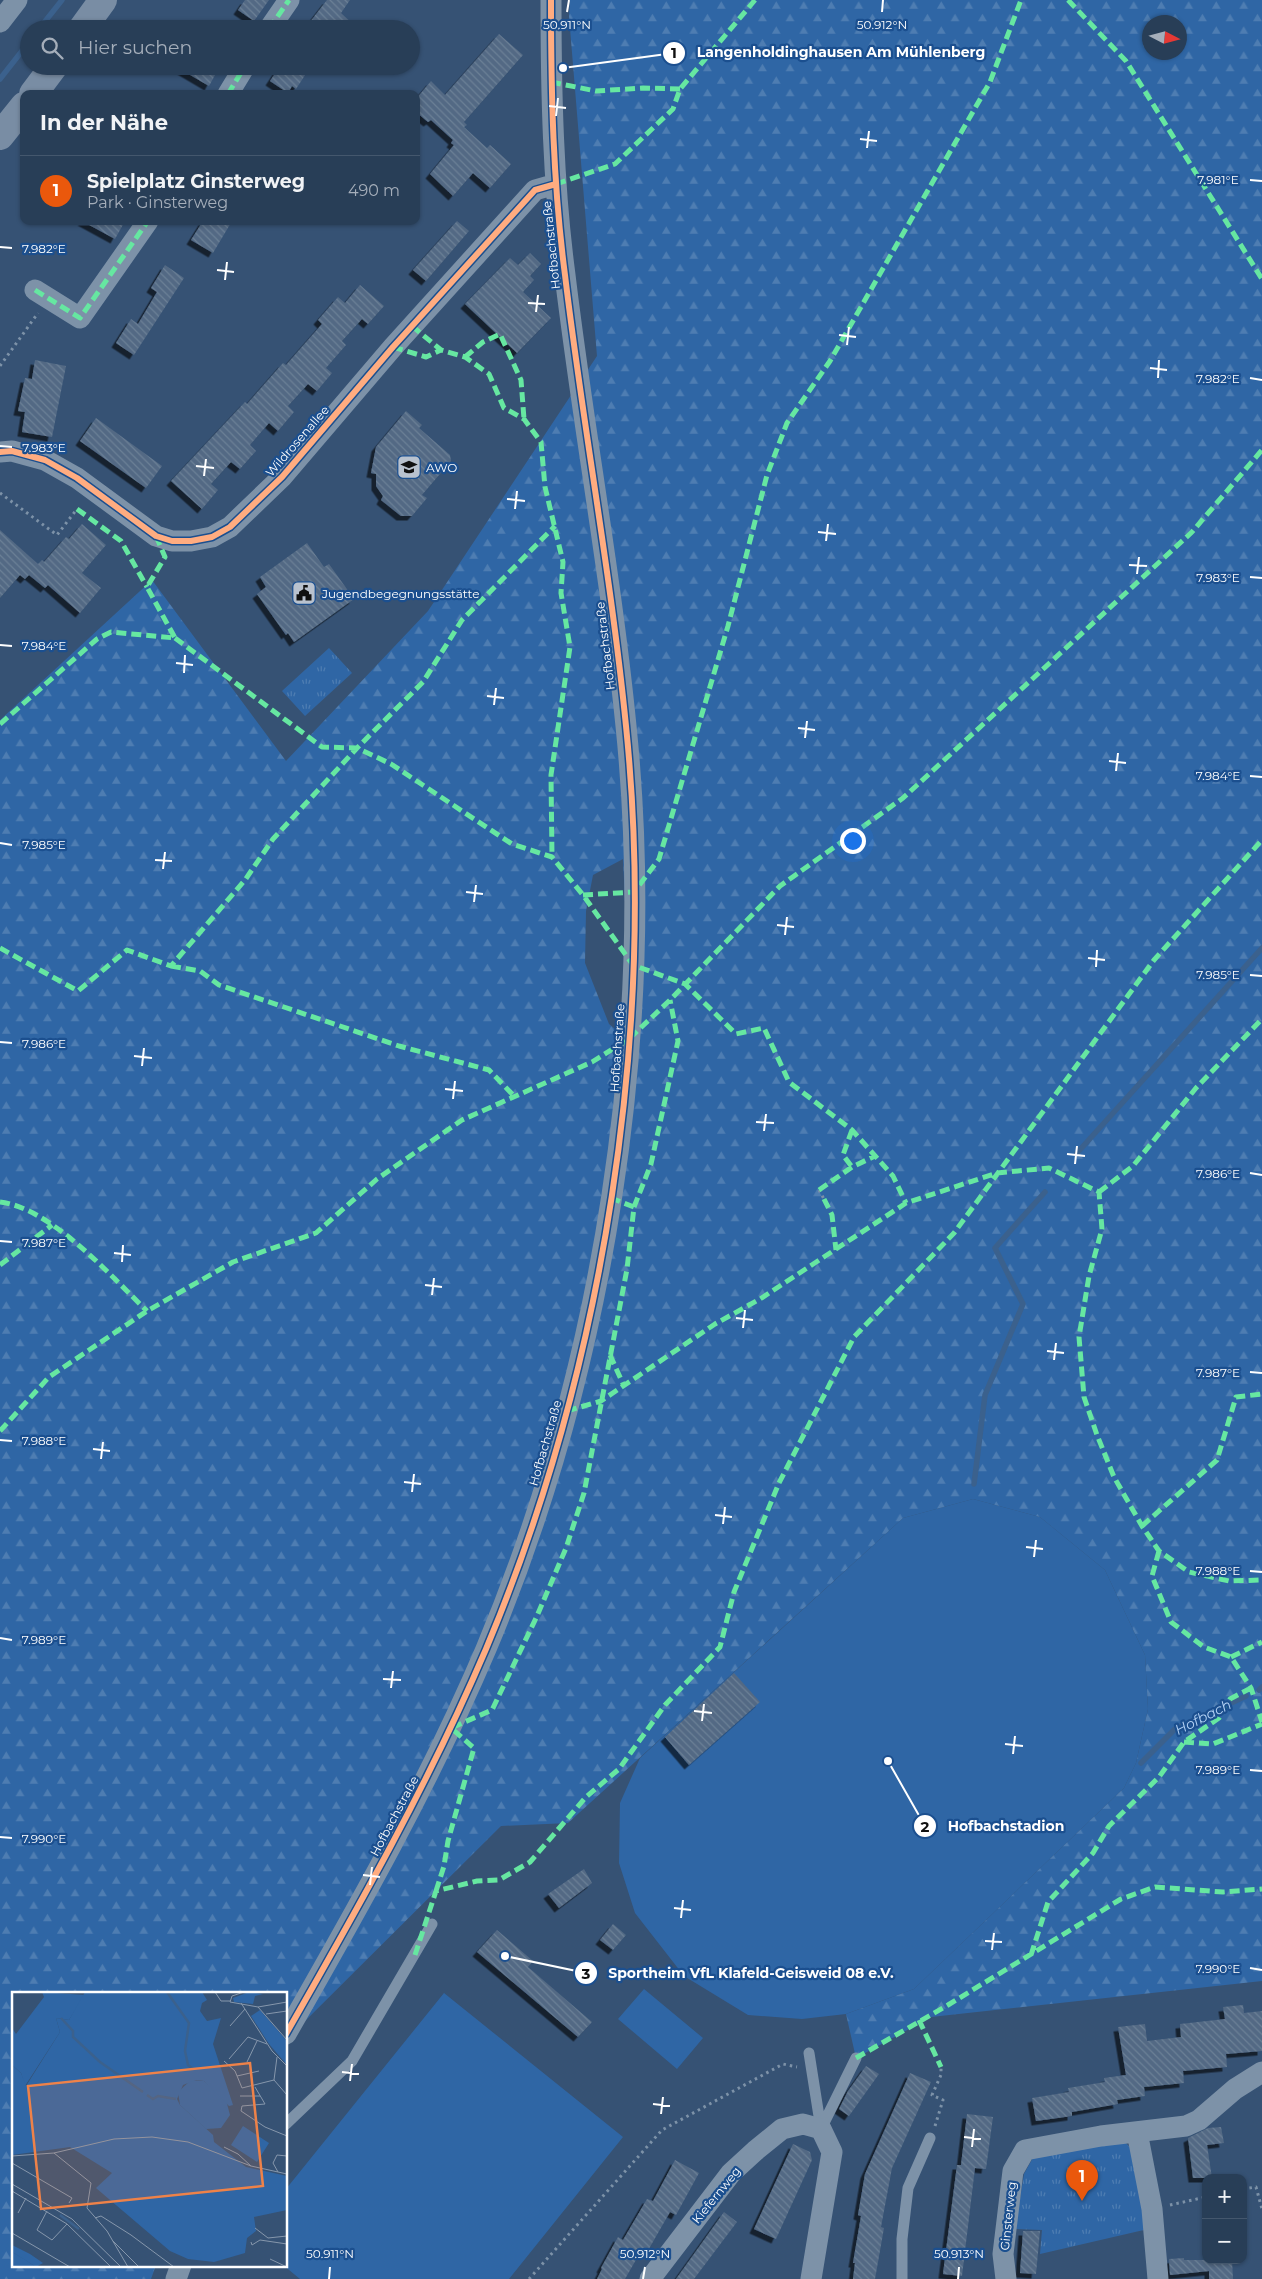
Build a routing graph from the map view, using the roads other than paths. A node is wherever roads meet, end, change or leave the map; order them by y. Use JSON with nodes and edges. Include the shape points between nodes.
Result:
{"nodes":[{"id":1,"x":17,"y":0,"type":"edge"},
{"id":2,"x":103,"y":0,"type":"edge"},
{"id":3,"x":289,"y":0,"type":"edge"},
{"id":4,"x":551,"y":0,"type":"edge"},
{"id":5,"x":89,"y":20,"type":"edge"},
{"id":6,"x":275,"y":20,"type":"edge"},
{"id":7,"x":0,"y":22,"type":"edge"},
{"id":8,"x":47,"y":75,"type":"edge"},
{"id":9,"x":240,"y":75,"type":"edge"},
{"id":10,"x":36,"y":90,"type":"edge"},
{"id":11,"x":230,"y":90,"type":"edge"},
{"id":12,"x":20,"y":111,"type":"edge"},
{"id":13,"x":0,"y":136,"type":"edge"},
{"id":14,"x":556,"y":184,"type":"junction"},
{"id":15,"x":145,"y":225,"type":"edge"},
{"id":16,"x":42,"y":294,"type":"road end"},
{"id":17,"x":0,"y":452,"type":"edge"},
{"id":18,"x":432,"y":1924,"type":"dead end"},
{"id":19,"x":288,"y":2030,"type":"edge"},
{"id":20,"x":809,"y":2054,"type":"dead end"},
{"id":21,"x":856,"y":2058,"type":"dead end"},
{"id":22,"x":1262,"y":2072,"type":"edge"},
{"id":23,"x":288,"y":2122,"type":"edge"},
{"id":24,"x":821,"y":2129,"type":"junction"},
{"id":25,"x":1137,"y":2132,"type":"junction"},
{"id":26,"x":930,"y":2138,"type":"road end"},
{"id":27,"x":181,"y":2266,"type":"edge"},
{"id":28,"x":176,"y":2279,"type":"edge"},
{"id":29,"x":650,"y":2279,"type":"edge"},
{"id":30,"x":811,"y":2279,"type":"edge"},
{"id":31,"x":902,"y":2279,"type":"edge"},
{"id":32,"x":1006,"y":2279,"type":"edge"},
{"id":33,"x":1158,"y":2279,"type":"edge"}],
"edges":[{"from":1,"to":7,"type":"street"},
{"from":2,"to":5,"type":"main road"},
{"from":3,"to":6,"type":"street"},
{"from":4,"to":14,"type":"street","name":"Hofbachstraße"},
{"from":8,"to":10,"type":"main road"},
{"from":9,"to":11,"type":"street"},
{"from":12,"to":13,"type":"main road"},
{"from":14,"to":17,"type":"street","name":"Wildrosenallee","via":[[535,190],[282,477],[230,527],[212,537],[172,541],[156,536],[77,478],[45,460],[12,451]]},
{"from":14,"to":19,"type":"street","name":"Hofbachstraße","via":[[564,274],[623,701],[632,814],[630,1038],[612,1198],[567,1411],[520,1560],[491,1636],[424,1785]]},
{"from":15,"to":16,"type":"street","via":[[80,318]]},
{"from":18,"to":23,"type":"lane","via":[[352,2061]]},
{"from":20,"to":24,"type":"lane"},
{"from":21,"to":24,"type":"lane"},
{"from":22,"to":25,"type":"street","name":"Ginsterweg","via":[[1235,2089],[1199,2120],[1186,2126]]},
{"from":24,"to":29,"type":"street","name":"Kiefernweg","via":[[803,2124],[782,2129],[755,2151],[731,2173]]},
{"from":24,"to":30,"type":"street","via":[[832,2152]]},
{"from":25,"to":32,"type":"street","name":"Ginsterweg","via":[[1025,2150],[1012,2171],[1003,2254]]},
{"from":25,"to":33,"type":"street","via":[[1152,2209]]},
{"from":26,"to":31,"type":"lane","via":[[908,2188],[902,2239]]},
{"from":27,"to":28,"type":"street"}]}
